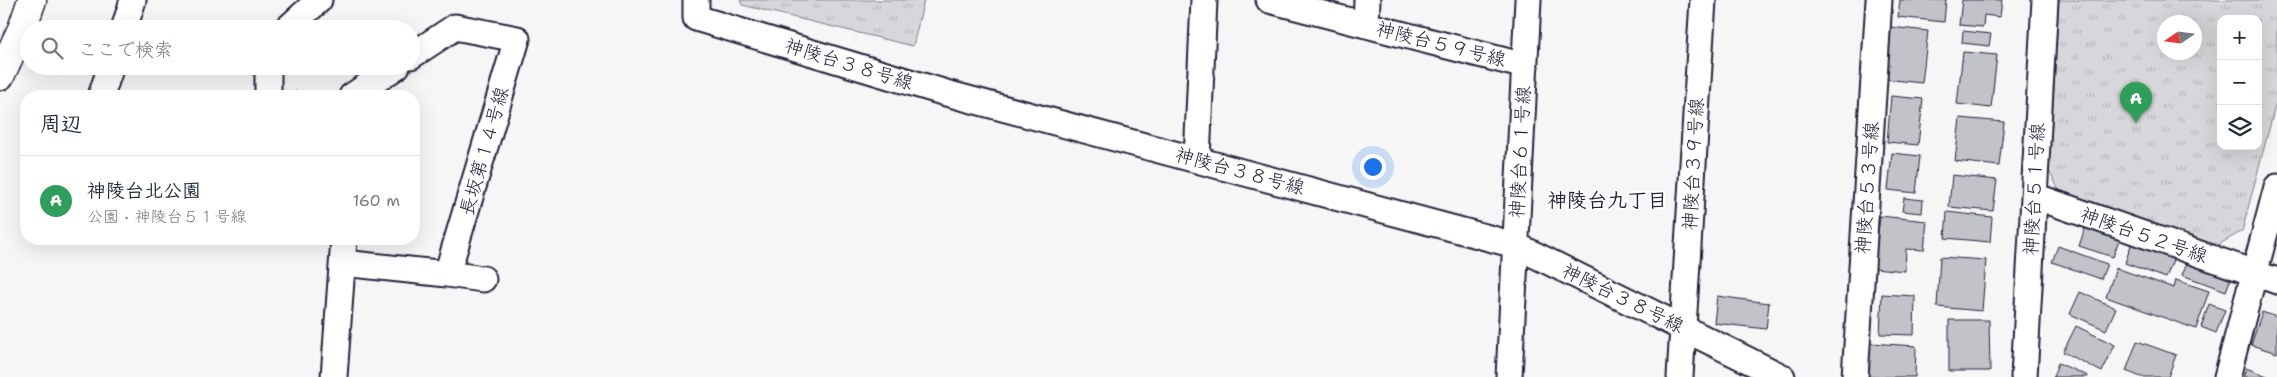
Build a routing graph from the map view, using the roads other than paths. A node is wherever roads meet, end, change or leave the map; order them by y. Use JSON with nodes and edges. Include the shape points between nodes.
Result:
{"nodes":[{"id":1,"x":32,"y":0,"type":"edge"},
{"id":2,"x":133,"y":0,"type":"edge"},
{"id":3,"x":319,"y":0,"type":"edge"},
{"id":4,"x":696,"y":0,"type":"edge"},
{"id":5,"x":1204,"y":0,"type":"edge"},
{"id":6,"x":1269,"y":0,"type":"edge"},
{"id":7,"x":1368,"y":0,"type":"edge"},
{"id":8,"x":1528,"y":0,"type":"edge"},
{"id":9,"x":1703,"y":0,"type":"edge"},
{"id":10,"x":1879,"y":0,"type":"edge"},
{"id":11,"x":2045,"y":0,"type":"edge"},
{"id":12,"x":27,"y":20,"type":"edge"},
{"id":13,"x":127,"y":20,"type":"edge"},
{"id":14,"x":297,"y":20,"type":"edge"},
{"id":15,"x":1366,"y":25,"type":"junction"},
{"id":16,"x":20,"y":38,"type":"edge"},
{"id":17,"x":420,"y":50,"type":"edge"},
{"id":18,"x":1525,"y":66,"type":"junction"},
{"id":19,"x":108,"y":75,"type":"edge"},
{"id":20,"x":268,"y":75,"type":"edge"},
{"id":21,"x":384,"y":75,"type":"edge"},
{"id":22,"x":0,"y":76,"type":"edge"},
{"id":23,"x":103,"y":90,"type":"edge"},
{"id":24,"x":268,"y":90,"type":"edge"},
{"id":25,"x":361,"y":90,"type":"edge"},
{"id":26,"x":1197,"y":160,"type":"junction"},
{"id":27,"x":2277,"y":187,"type":"edge"},
{"id":28,"x":2034,"y":196,"type":"junction"},
{"id":29,"x":344,"y":245,"type":"edge"},
{"id":30,"x":1515,"y":245,"type":"junction"},
{"id":31,"x":343,"y":263,"type":"junction"},
{"id":32,"x":2254,"y":273,"type":"junction"},
{"id":33,"x":447,"y":274,"type":"junction"},
{"id":34,"x":483,"y":279,"type":"dead end"},
{"id":35,"x":2277,"y":282,"type":"edge"},
{"id":36,"x":1683,"y":328,"type":"junction"},
{"id":37,"x":334,"y":377,"type":"edge"},
{"id":38,"x":1509,"y":377,"type":"edge"},
{"id":39,"x":1680,"y":377,"type":"edge"},
{"id":40,"x":1782,"y":377,"type":"edge"},
{"id":41,"x":1855,"y":377,"type":"edge"},
{"id":42,"x":2024,"y":377,"type":"edge"},
{"id":43,"x":2227,"y":377,"type":"edge"}],
"edges":[{"from":1,"to":12,"type":"main road"},
{"from":2,"to":13,"type":"street"},
{"from":3,"to":14,"type":"street"},
{"from":4,"to":26,"type":"street","name":"神陵台３８号線","via":[[696,18],[946,93]]},
{"from":5,"to":26,"type":"street"},
{"from":6,"to":15,"type":"street","name":"神陵台５９号線"},
{"from":7,"to":15,"type":"street"},
{"from":8,"to":18,"type":"street","name":"神陵台６１号線"},
{"from":9,"to":36,"type":"street","name":"神陵台３９号線"},
{"from":10,"to":41,"type":"street","name":"神陵台５３号線"},
{"from":11,"to":28,"type":"street","name":"神陵台５１号線"},
{"from":15,"to":18,"type":"street","name":"神陵台５９号線"},
{"from":16,"to":22,"type":"main road"},
{"from":17,"to":33,"type":"street","name":"長坂第１４号線","via":[[455,27],[517,39]]},
{"from":18,"to":30,"type":"street","name":"神陵台６１号線"},
{"from":19,"to":23,"type":"street"},
{"from":20,"to":24,"type":"street"},
{"from":21,"to":25,"type":"street"},
{"from":26,"to":30,"type":"street","name":"神陵台３８号線"},
{"from":27,"to":32,"type":"street"},
{"from":28,"to":32,"type":"street","name":"神陵台５２号線"},
{"from":28,"to":42,"type":"street","name":"神陵台５１号線"},
{"from":29,"to":31,"type":"street"},
{"from":30,"to":36,"type":"street","name":"神陵台３８号線"},
{"from":30,"to":38,"type":"street","name":"神陵台６１号線"},
{"from":31,"to":33,"type":"street"},
{"from":31,"to":37,"type":"street"},
{"from":32,"to":35,"type":"street","name":"神陵台５２号線"},
{"from":32,"to":43,"type":"street"},
{"from":33,"to":34,"type":"street"},
{"from":36,"to":39,"type":"street","name":"神陵台３９号線"},
{"from":36,"to":40,"type":"street","name":"神陵台３８号線"}]}
